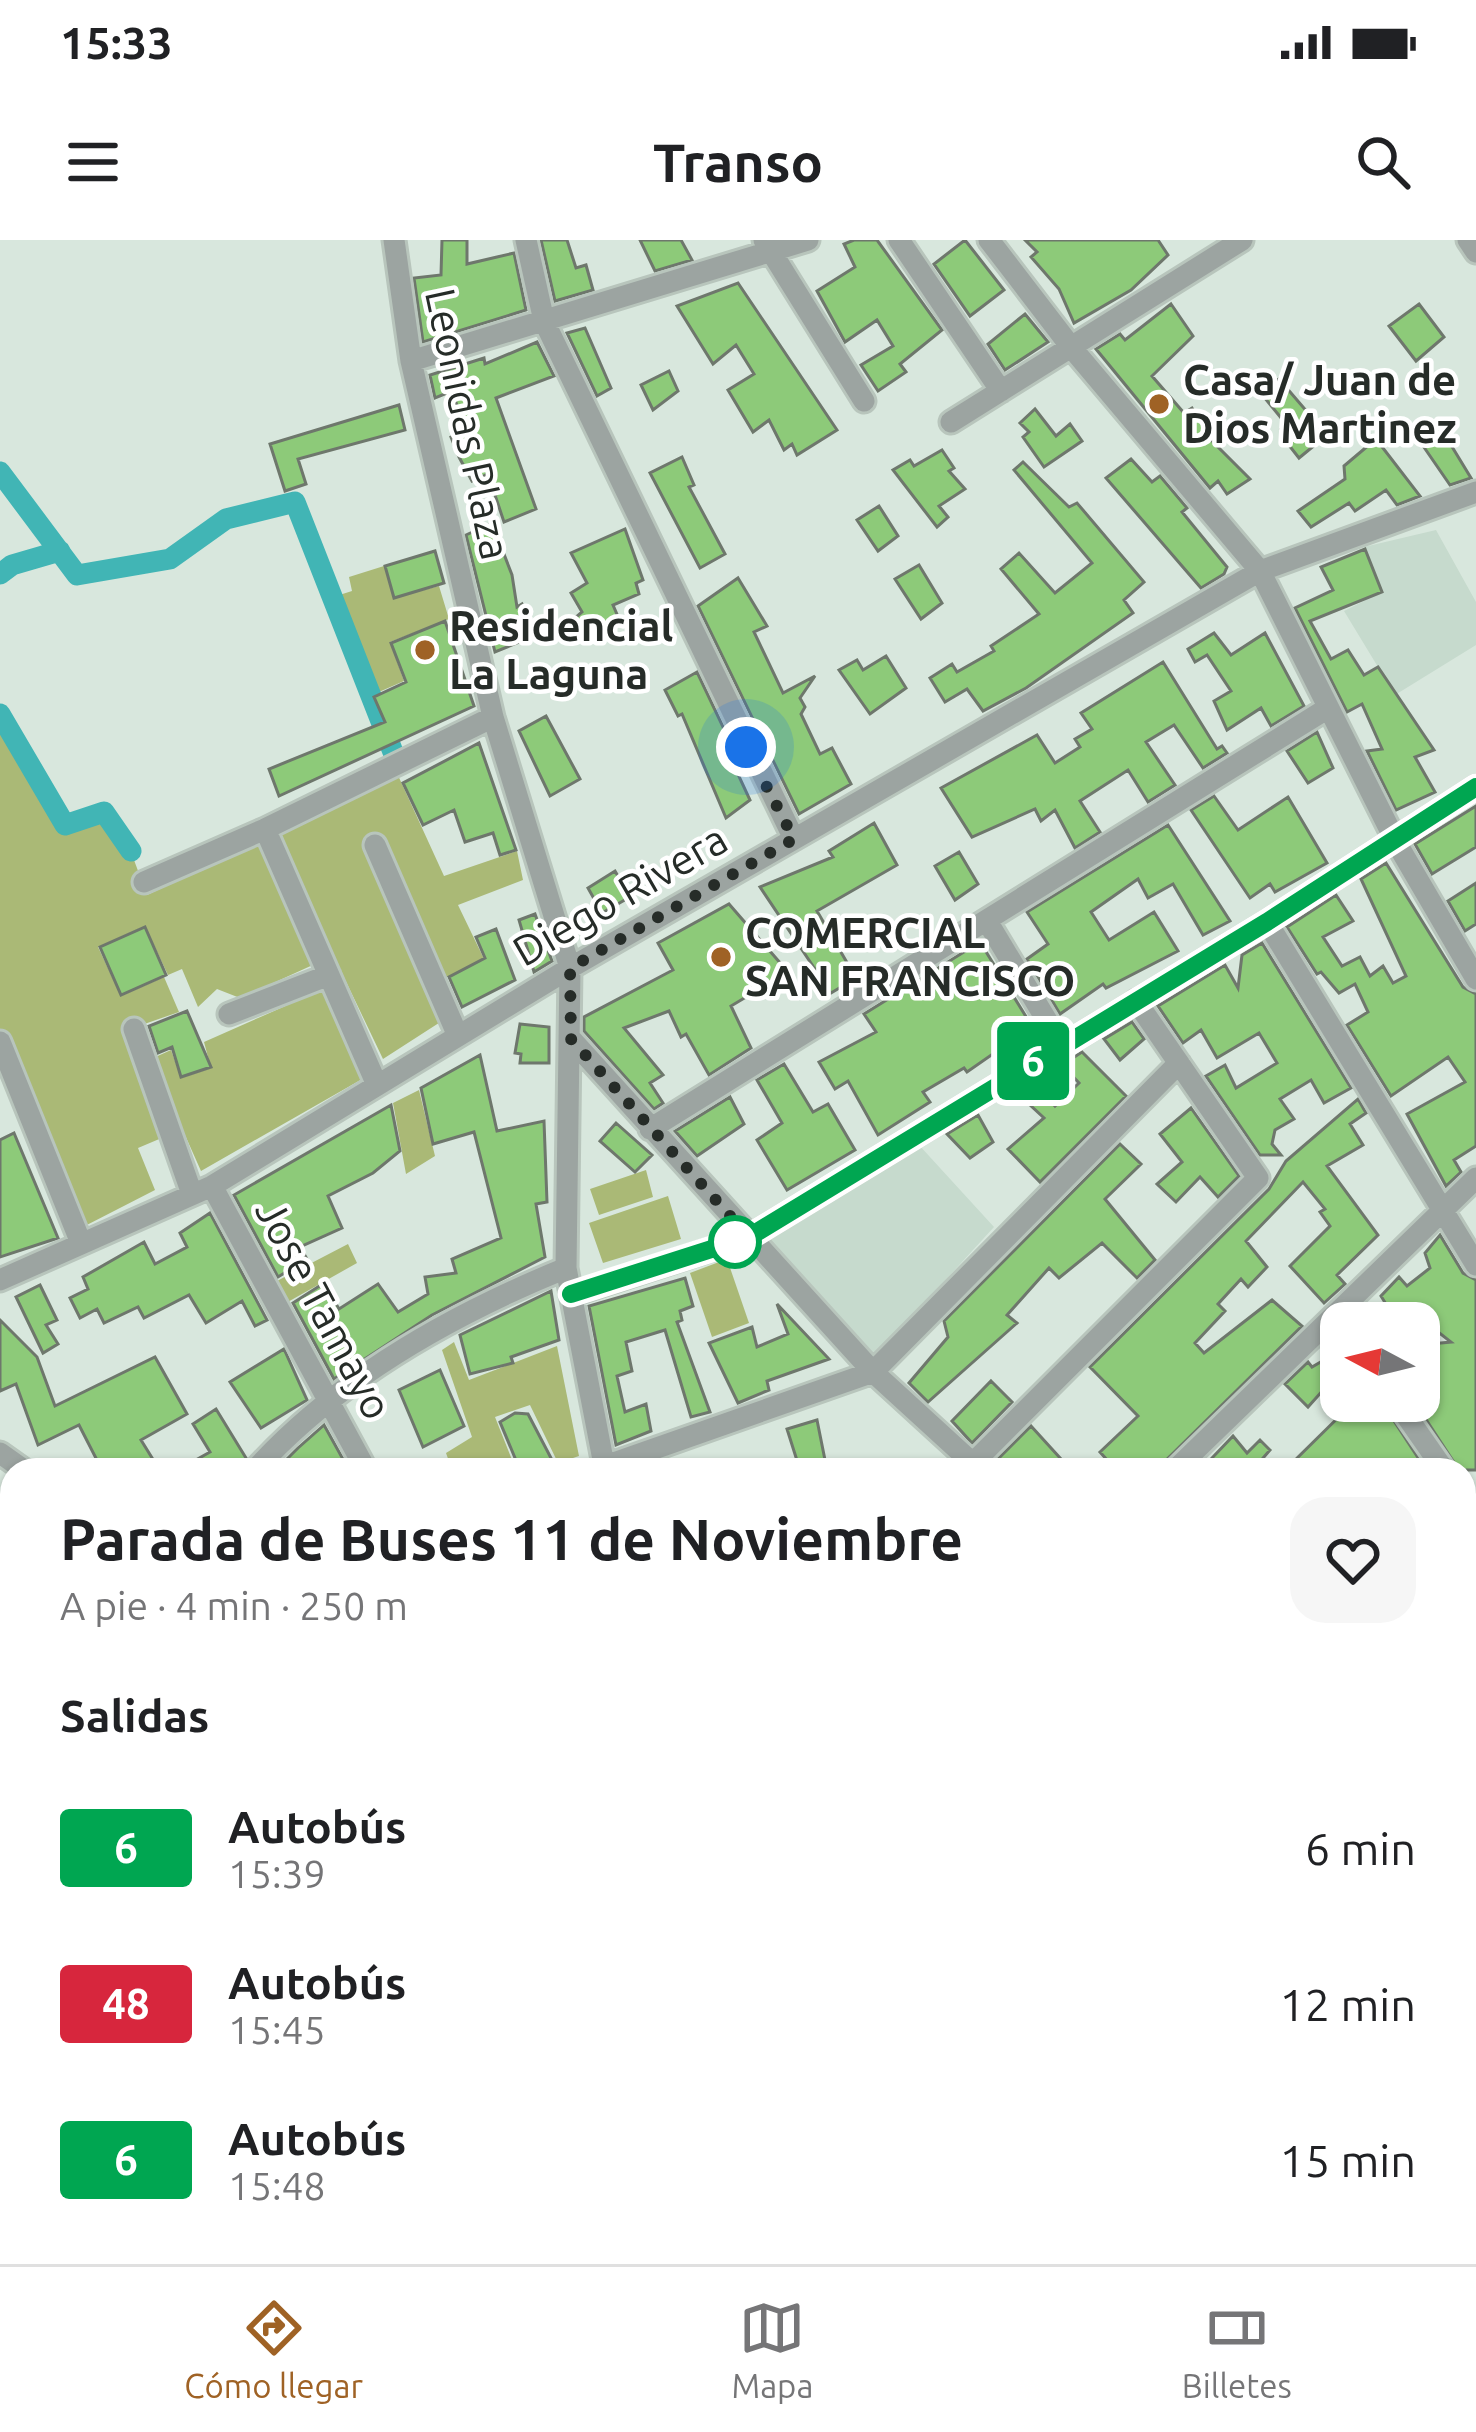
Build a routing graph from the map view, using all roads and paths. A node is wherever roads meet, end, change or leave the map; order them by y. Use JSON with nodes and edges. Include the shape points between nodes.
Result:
{"nodes":[{"id":1,"x":394,"y":240,"type":"edge"},
{"id":2,"x":526,"y":240,"type":"edge"},
{"id":3,"x":808,"y":240,"type":"edge"},
{"id":4,"x":899,"y":240,"type":"edge"},
{"id":5,"x":989,"y":240,"type":"edge"},
{"id":6,"x":1242,"y":240,"type":"edge"},
{"id":7,"x":1468,"y":240,"type":"edge"},
{"id":8,"x":768,"y":245,"type":"edge"},
{"id":9,"x":1476,"y":252,"type":"edge"},
{"id":10,"x":544,"y":321,"type":"junction"},
{"id":11,"x":1071,"y":347,"type":"junction"},
{"id":12,"x":411,"y":361,"type":"junction"},
{"id":13,"x":1001,"y":391,"type":"junction"},
{"id":14,"x":864,"y":401,"type":"dead end"},
{"id":15,"x":951,"y":422,"type":"dead end"},
{"id":16,"x":1476,"y":492,"type":"edge"},
{"id":17,"x":1260,"y":571,"type":"junction"},
{"id":18,"x":1328,"y":708,"type":"junction"},
{"id":19,"x":493,"y":717,"type":"junction"},
{"id":20,"x":1476,"y":787,"type":"edge"},
{"id":21,"x":265,"y":830,"type":"junction"},
{"id":22,"x":794,"y":839,"type":"junction"},
{"id":23,"x":1396,"y":842,"type":"junction"},
{"id":24,"x":375,"y":844,"type":"dead end"},
{"id":25,"x":144,"y":881,"type":"dead end"},
{"id":26,"x":987,"y":921,"type":"junction"},
{"id":27,"x":1267,"y":922,"type":"junction"},
{"id":28,"x":570,"y":968,"type":"junction"},
{"id":29,"x":329,"y":975,"type":"junction"},
{"id":30,"x":1476,"y":979,"type":"edge"},
{"id":31,"x":1136,"y":1001,"type":"junction"},
{"id":32,"x":229,"y":1014,"type":"dead end"},
{"id":33,"x":134,"y":1028,"type":"dead end"},
{"id":34,"x":458,"y":1036,"type":"junction"},
{"id":35,"x":571,"y":1039,"type":"junction"},
{"id":36,"x":0,"y":1042,"type":"edge"},
{"id":37,"x":1061,"y":1044,"type":"junction"},
{"id":38,"x":1179,"y":1063,"type":"junction"},
{"id":39,"x":377,"y":1085,"type":"junction"},
{"id":40,"x":9,"y":1093,"type":"edge"},
{"id":41,"x":650,"y":1129,"type":"junction"},
{"id":42,"x":1476,"y":1178,"type":"edge"},
{"id":43,"x":202,"y":1190,"type":"junction"},
{"id":44,"x":1443,"y":1210,"type":"junction"},
{"id":45,"x":749,"y":1237,"type":"junction"},
{"id":46,"x":81,"y":1244,"type":"junction"},
{"id":47,"x":1476,"y":1265,"type":"edge"},
{"id":48,"x":566,"y":1268,"type":"junction"},
{"id":49,"x":0,"y":1280,"type":"edge"},
{"id":50,"x":571,"y":1294,"type":"junction"},
{"id":51,"x":1354,"y":1302,"type":"edge"},
{"id":52,"x":1320,"y":1336,"type":"edge"},
{"id":53,"x":873,"y":1372,"type":"junction"},
{"id":54,"x":328,"y":1400,"type":"junction"},
{"id":55,"x":1411,"y":1422,"type":"edge"},
{"id":56,"x":268,"y":1458,"type":"edge"},
{"id":57,"x":360,"y":1458,"type":"edge"},
{"id":58,"x":599,"y":1458,"type":"edge"},
{"id":59,"x":632,"y":1458,"type":"edge"},
{"id":60,"x":968,"y":1458,"type":"edge"},
{"id":61,"x":985,"y":1458,"type":"edge"},
{"id":62,"x":1188,"y":1458,"type":"edge"},
{"id":63,"x":1436,"y":1458,"type":"edge"}],
"edges":[{"from":1,"to":12,"type":"street","name":"Leonidas Plaza"},
{"from":2,"to":10,"type":"street"},
{"from":3,"to":8,"type":"street"},
{"from":4,"to":13,"type":"street"},
{"from":5,"to":11,"type":"street"},
{"from":6,"to":11,"type":"street"},
{"from":7,"to":9,"type":"street"},
{"from":8,"to":10,"type":"street"},
{"from":8,"to":14,"type":"street"},
{"from":10,"to":12,"type":"street"},
{"from":10,"to":22,"type":"street"},
{"from":11,"to":13,"type":"street"},
{"from":11,"to":17,"type":"street"},
{"from":12,"to":19,"type":"street","name":"Leonidas Plaza"},
{"from":13,"to":15,"type":"street"},
{"from":16,"to":17,"type":"street","name":"Diego Rivera"},
{"from":17,"to":18,"type":"street"},
{"from":17,"to":22,"type":"street","name":"Diego Rivera"},
{"from":18,"to":23,"type":"street"},
{"from":18,"to":26,"type":"street"},
{"from":19,"to":21,"type":"street"},
{"from":19,"to":28,"type":"street","name":"Leonidas Plaza"},
{"from":20,"to":23,"type":"street"},
{"from":21,"to":25,"type":"street"},
{"from":21,"to":29,"type":"street"},
{"from":22,"to":28,"type":"street","name":"Diego Rivera"},
{"from":23,"to":27,"type":"street"},
{"from":23,"to":30,"type":"street"},
{"from":24,"to":34,"type":"street"},
{"from":26,"to":37,"type":"street"},
{"from":26,"to":41,"type":"street"},
{"from":27,"to":31,"type":"street"},
{"from":27,"to":44,"type":"street"},
{"from":28,"to":34,"type":"street","name":"Diego Rivera"},
{"from":28,"to":35,"type":"street","name":"Leonidas Plaza"},
{"from":29,"to":32,"type":"street"},
{"from":29,"to":39,"type":"street"},
{"from":31,"to":37,"type":"street"},
{"from":31,"to":38,"type":"street"},
{"from":33,"to":43,"type":"street","name":"Jose Tamayo"},
{"from":34,"to":39,"type":"street","name":"Diego Rivera"},
{"from":35,"to":41,"type":"street"},
{"from":35,"to":48,"type":"street","name":"Leonidas Plaza"},
{"from":36,"to":40,"type":"street"},
{"from":37,"to":45,"type":"street"},
{"from":38,"to":53,"type":"street"},
{"from":38,"to":61,"type":"street","via":[[1258,1178]]},
{"from":39,"to":43,"type":"street","name":"Diego Rivera"},
{"from":40,"to":46,"type":"street"},
{"from":41,"to":45,"type":"street"},
{"from":42,"to":44,"type":"street"},
{"from":43,"to":46,"type":"street","name":"Diego Rivera"},
{"from":43,"to":54,"type":"street","name":"Jose Tamayo"},
{"from":44,"to":47,"type":"street"},
{"from":44,"to":51,"type":"street"},
{"from":45,"to":50,"type":"street"},
{"from":45,"to":53,"type":"street"},
{"from":46,"to":49,"type":"street","name":"Diego Rivera"},
{"from":48,"to":50,"type":"street","name":"Leonidas Plaza"},
{"from":48,"to":54,"type":"street","via":[[455,1322]]},
{"from":50,"to":58,"type":"street","name":"Leonidas Plaza"},
{"from":52,"to":62,"type":"street"},
{"from":53,"to":59,"type":"street"},
{"from":53,"to":60,"type":"street"},
{"from":54,"to":56,"type":"street"},
{"from":54,"to":57,"type":"street","name":"Jose Tamayo"},
{"from":55,"to":63,"type":"street"}]}
